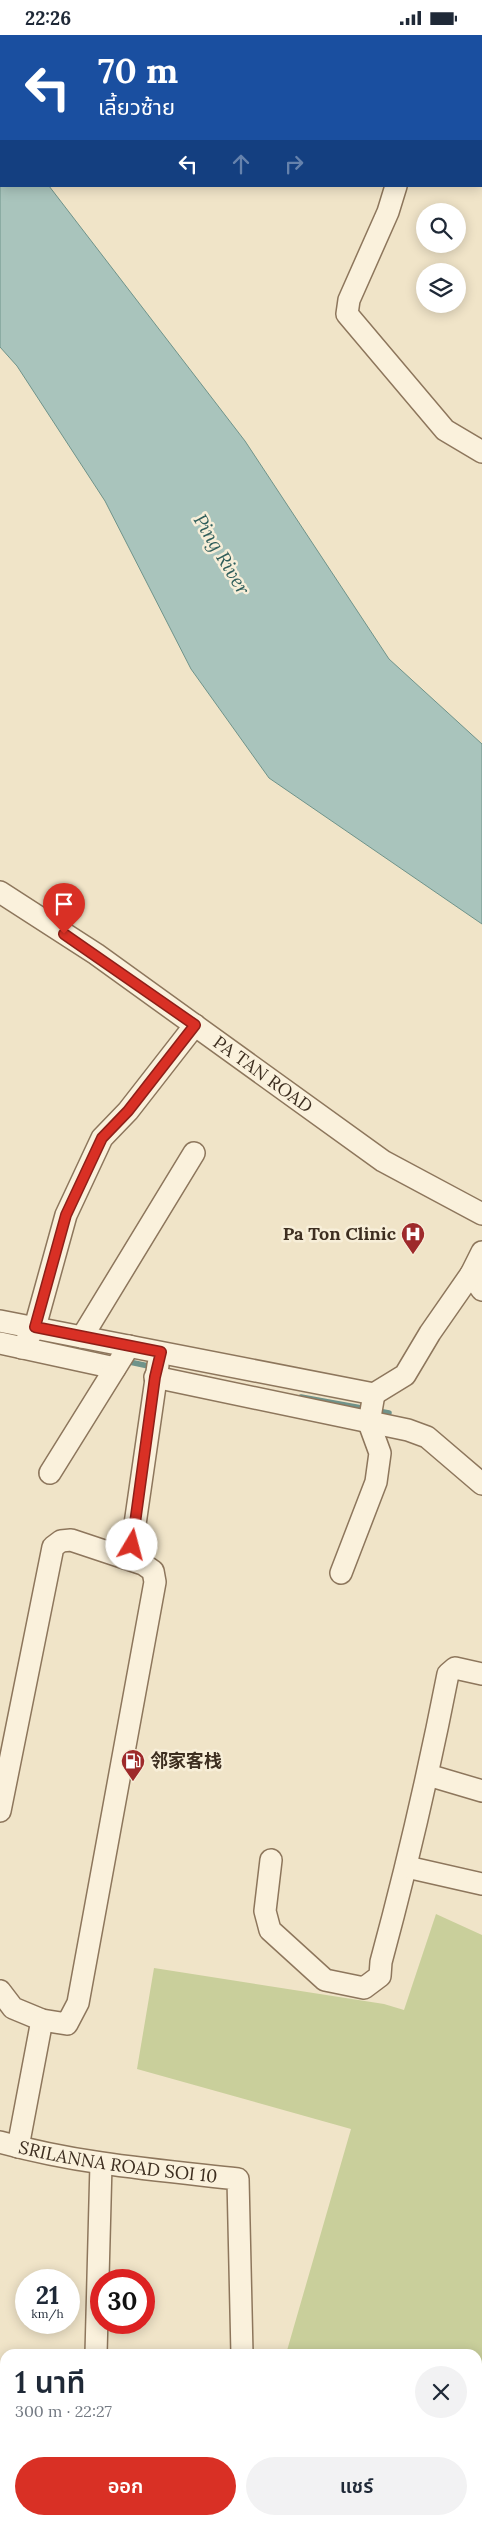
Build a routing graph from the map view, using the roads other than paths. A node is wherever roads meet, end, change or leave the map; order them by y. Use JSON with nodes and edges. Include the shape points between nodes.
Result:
{"nodes":[{"id":1,"x":396,"y":187,"type":"edge"},
{"id":2,"x":482,"y":452,"type":"edge"},
{"id":3,"x":0,"y":892,"type":"edge"},
{"id":4,"x":195,"y":1025,"type":"junction"},
{"id":5,"x":194,"y":1153,"type":"dead end"},
{"id":6,"x":482,"y":1214,"type":"edge"},
{"id":7,"x":482,"y":1252,"type":"edge"},
{"id":8,"x":477,"y":1282,"type":"edge"},
{"id":9,"x":0,"y":1321,"type":"edge"},
{"id":10,"x":35,"y":1327,"type":"junction"},
{"id":11,"x":82,"y":1337,"type":"junction"},
{"id":12,"x":0,"y":1343,"type":"edge"},
{"id":13,"x":129,"y":1346,"type":"junction"},
{"id":14,"x":22,"y":1348,"type":"junction"},
{"id":15,"x":161,"y":1352,"type":"junction"},
{"id":16,"x":240,"y":1367,"type":"junction"},
{"id":17,"x":115,"y":1368,"type":"junction"},
{"id":18,"x":155,"y":1377,"type":"junction"},
{"id":19,"x":374,"y":1393,"type":"junction"},
{"id":20,"x":236,"y":1394,"type":"junction"},
{"id":21,"x":369,"y":1423,"type":"junction"},
{"id":22,"x":50,"y":1473,"type":"dead end"},
{"id":23,"x":482,"y":1484,"type":"edge"},
{"id":24,"x":132,"y":1545,"type":"dead end"},
{"id":25,"x":341,"y":1573,"type":"dead end"},
{"id":26,"x":482,"y":1674,"type":"edge"},
{"id":27,"x":6,"y":1749,"type":"edge"},
{"id":28,"x":428,"y":1775,"type":"junction"},
{"id":29,"x":482,"y":1791,"type":"edge"},
{"id":30,"x":0,"y":1811,"type":"edge"},
{"id":31,"x":271,"y":1861,"type":"dead end"},
{"id":32,"x":407,"y":1867,"type":"junction"},
{"id":33,"x":482,"y":1884,"type":"edge"},
{"id":34,"x":0,"y":1991,"type":"edge"},
{"id":35,"x":42,"y":2020,"type":"junction"},
{"id":36,"x":9,"y":2144,"type":"edge"},
{"id":37,"x":101,"y":2164,"type":"junction"},
{"id":38,"x":96,"y":2349,"type":"edge"},
{"id":39,"x":242,"y":2349,"type":"edge"}],
"edges":[{"from":1,"to":2,"type":"street","via":[[349,300],[347,314],[445,430]]},
{"from":3,"to":4,"type":"street","name":"PA TAN ROAD"},
{"from":4,"to":6,"type":"street","name":"PA TAN ROAD","via":[[383,1161]]},
{"from":4,"to":10,"type":"street","via":[[128,1111],[102,1138],[66,1215]]},
{"from":5,"to":11,"type":"street"},
{"from":7,"to":8,"type":"street"},
{"from":8,"to":19,"type":"street","via":[[430,1333],[405,1375]]},
{"from":9,"to":10,"type":"street"},
{"from":10,"to":11,"type":"street"},
{"from":10,"to":14,"type":"street"},
{"from":11,"to":13,"type":"street"},
{"from":12,"to":14,"type":"street"},
{"from":13,"to":15,"type":"street"},
{"from":13,"to":17,"type":"street"},
{"from":14,"to":17,"type":"street"},
{"from":15,"to":16,"type":"street"},
{"from":15,"to":18,"type":"street"},
{"from":16,"to":19,"type":"street"},
{"from":16,"to":20,"type":"street"},
{"from":17,"to":22,"type":"street"},
{"from":18,"to":20,"type":"street"},
{"from":18,"to":24,"type":"street"},
{"from":19,"to":21,"type":"street"},
{"from":20,"to":21,"type":"street"},
{"from":21,"to":23,"type":"street","via":[[427,1437]]},
{"from":21,"to":25,"type":"street","via":[[380,1453],[376,1482]]},
{"from":26,"to":28,"type":"street","via":[[455,1668],[448,1674]]},
{"from":27,"to":30,"type":"street"},
{"from":27,"to":35,"type":"street","via":[[53,1547],[61,1541],[71,1540],[143,1564],[153,1571],[155,1582],[78,2003],[67,2024]]},
{"from":28,"to":29,"type":"street"},
{"from":28,"to":32,"type":"street"},
{"from":31,"to":32,"type":"street","via":[[265,1911],[270,1930],[325,1980],[364,1988],[380,1976]]},
{"from":32,"to":33,"type":"street"},
{"from":34,"to":35,"type":"street","via":[[12,2008]]},
{"from":35,"to":36,"type":"street"},
{"from":36,"to":37,"type":"street","name":"SRILANNA ROAD SOI 10"},
{"from":37,"to":38,"type":"street"},
{"from":37,"to":39,"type":"street","name":"SRILANNA ROAD SOI 10","via":[[238,2179]]}]}
